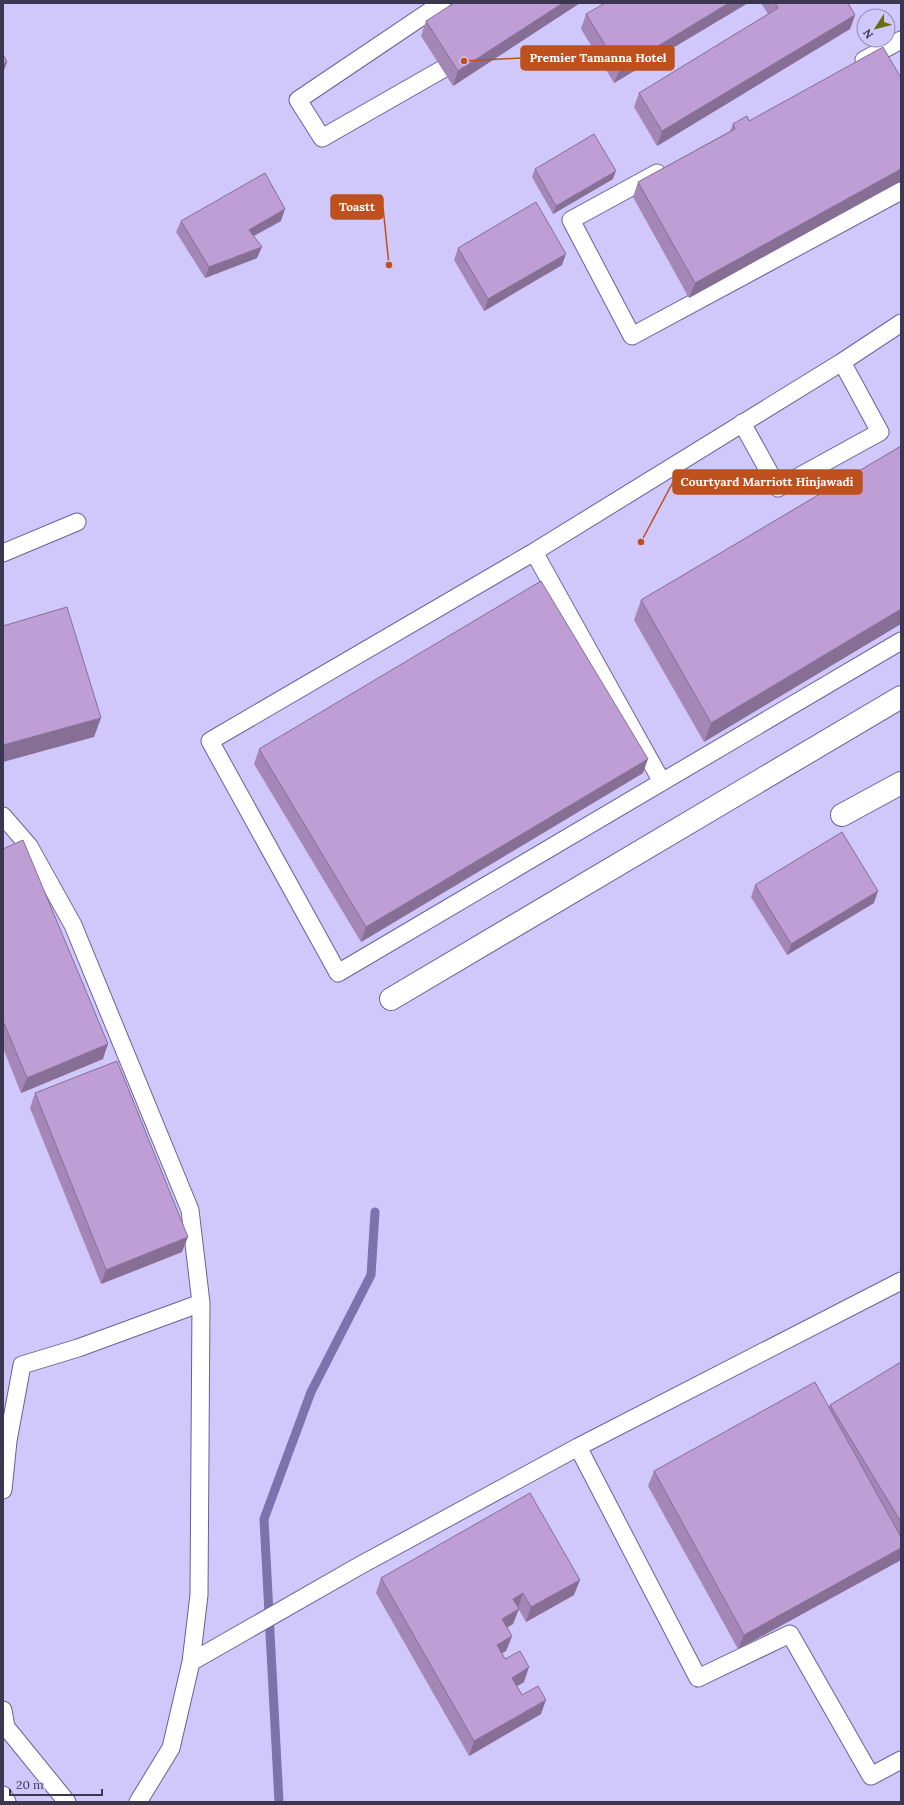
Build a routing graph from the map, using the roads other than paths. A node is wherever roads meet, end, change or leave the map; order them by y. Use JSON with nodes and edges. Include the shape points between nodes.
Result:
{"nodes":[{"id":1,"x":442,"y":3,"type":"edge"},
{"id":2,"x":900,"y":43,"type":"edge"},
{"id":3,"x":473,"y":52,"type":"edge"},
{"id":4,"x":850,"y":68,"type":"edge"},
{"id":5,"x":668,"y":167,"type":"edge"},
{"id":6,"x":901,"y":191,"type":"edge"},
{"id":7,"x":901,"y":323,"type":"edge"},
{"id":8,"x":842,"y":362,"type":"junction"},
{"id":9,"x":742,"y":423,"type":"junction"},
{"id":10,"x":78,"y":522,"type":"dead end"},
{"id":11,"x":534,"y":552,"type":"junction"},
{"id":12,"x":3,"y":553,"type":"edge"},
{"id":13,"x":901,"y":641,"type":"edge"},
{"id":14,"x":901,"y":697,"type":"edge"},
{"id":15,"x":662,"y":782,"type":"junction"},
{"id":16,"x":901,"y":783,"type":"edge"},
{"id":17,"x":842,"y":814,"type":"dead end"},
{"id":18,"x":3,"y":816,"type":"edge"},
{"id":19,"x":391,"y":998,"type":"dead end"},
{"id":20,"x":901,"y":1281,"type":"edge"},
{"id":21,"x":201,"y":1303,"type":"junction"},
{"id":22,"x":578,"y":1447,"type":"junction"},
{"id":23,"x":3,"y":1490,"type":"edge"},
{"id":24,"x":191,"y":1662,"type":"junction"},
{"id":25,"x":3,"y":1710,"type":"edge"},
{"id":26,"x":901,"y":1760,"type":"edge"},
{"id":27,"x":3,"y":1795,"type":"edge"},
{"id":28,"x":7,"y":1802,"type":"edge"},
{"id":29,"x":67,"y":1802,"type":"edge"},
{"id":30,"x":138,"y":1802,"type":"edge"}],
"edges":[{"from":1,"to":3,"type":"lane","via":[[298,100],[322,138]]},
{"from":2,"to":4,"type":"lane"},
{"from":5,"to":6,"type":"lane","via":[[571,220],[632,336]]},
{"from":7,"to":8,"type":"lane"},
{"from":8,"to":9,"type":"lane"},
{"from":8,"to":9,"type":"lane","via":[[880,432],[778,488]]},
{"from":9,"to":11,"type":"lane"},
{"from":10,"to":12,"type":"lane"},
{"from":11,"to":15,"type":"lane"},
{"from":11,"to":15,"type":"lane","via":[[210,741],[338,973]]},
{"from":13,"to":15,"type":"lane"},
{"from":14,"to":19,"type":"street"},
{"from":16,"to":17,"type":"street"},
{"from":18,"to":21,"type":"lane","via":[[30,846],[73,926],[190,1210]]},
{"from":20,"to":22,"type":"lane"},
{"from":21,"to":23,"type":"lane","via":[[78,1348],[22,1365],[8,1441]]},
{"from":21,"to":24,"type":"lane","via":[[199,1595]]},
{"from":22,"to":24,"type":"lane"},
{"from":22,"to":26,"type":"lane","via":[[698,1678],[790,1634],[871,1776]]},
{"from":24,"to":30,"type":"lane","via":[[171,1748]]},
{"from":25,"to":29,"type":"lane","via":[[6,1727]]},
{"from":27,"to":28,"type":"lane"}]}
